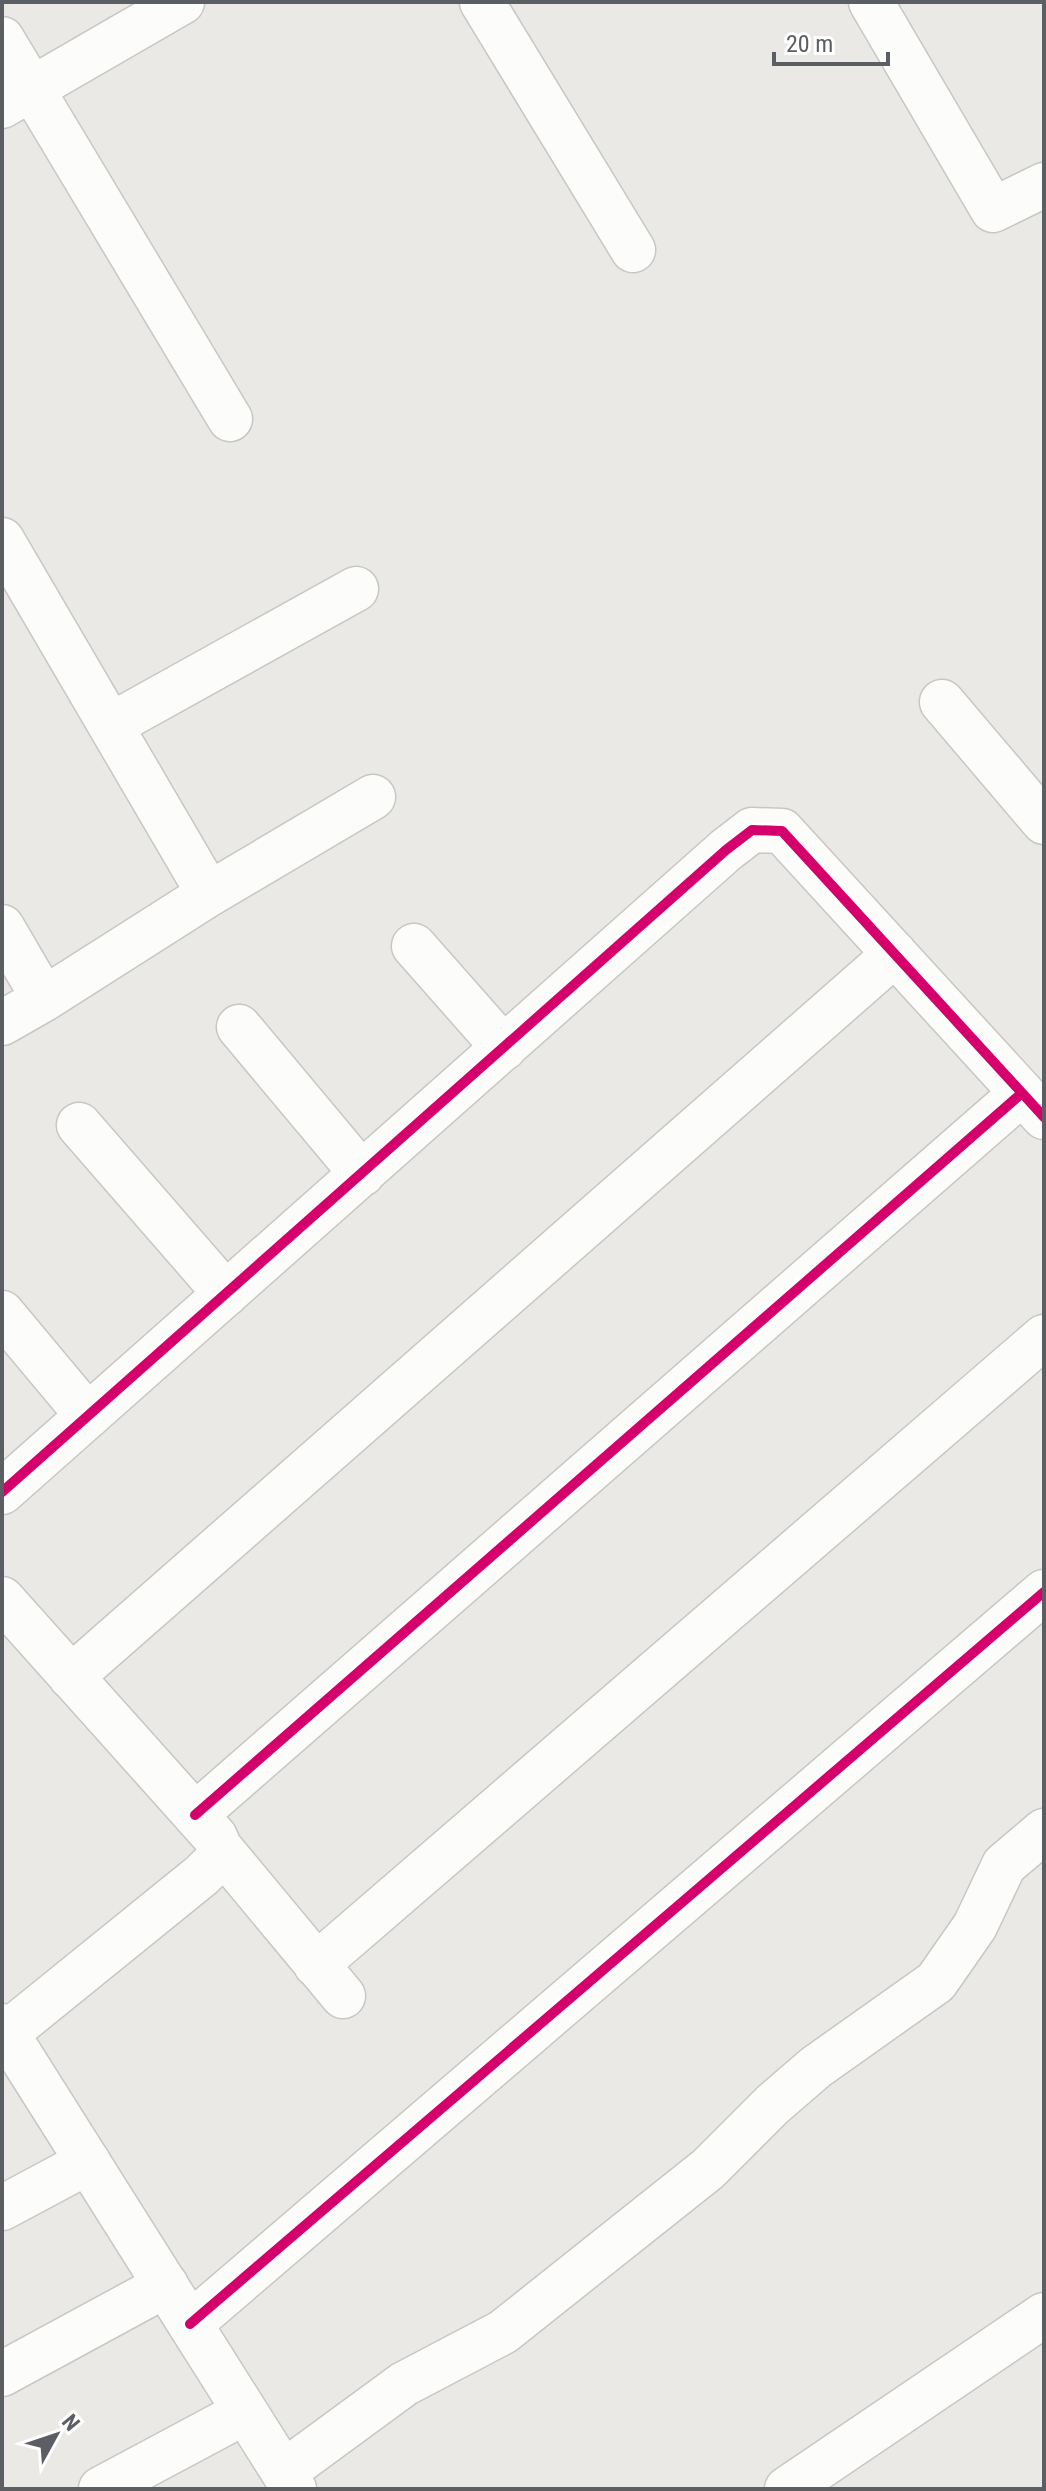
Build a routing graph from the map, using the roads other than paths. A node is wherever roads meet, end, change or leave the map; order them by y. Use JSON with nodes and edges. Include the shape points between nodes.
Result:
{"nodes":[{"id":1,"x":182,"y":2,"type":"edge"},
{"id":2,"x":482,"y":2,"type":"edge"},
{"id":3,"x":871,"y":2,"type":"edge"},
{"id":4,"x":2,"y":39,"type":"edge"},
{"id":5,"x":17,"y":97,"type":"edge"},
{"id":6,"x":1044,"y":185,"type":"edge"},
{"id":7,"x":633,"y":250,"type":"dead end"},
{"id":8,"x":230,"y":419,"type":"dead end"},
{"id":9,"x":2,"y":540,"type":"edge"},
{"id":10,"x":356,"y":589,"type":"dead end"},
{"id":11,"x":942,"y":702,"type":"dead end"},
{"id":12,"x":111,"y":725,"type":"junction"},
{"id":13,"x":373,"y":797,"type":"dead end"},
{"id":14,"x":1043,"y":819,"type":"edge"},
{"id":15,"x":209,"y":894,"type":"junction"},
{"id":16,"x":2,"y":927,"type":"edge"},
{"id":17,"x":414,"y":946,"type":"dead end"},
{"id":18,"x":895,"y":954,"type":"junction"},
{"id":19,"x":44,"y":999,"type":"junction"},
{"id":20,"x":2,"y":1023,"type":"edge"},
{"id":21,"x":239,"y":1027,"type":"dead end"},
{"id":22,"x":504,"y":1048,"type":"junction"},
{"id":23,"x":1033,"y":1105,"type":"edge"},
{"id":24,"x":79,"y":1125,"type":"dead end"},
{"id":25,"x":362,"y":1174,"type":"junction"},
{"id":26,"x":226,"y":1294,"type":"junction"},
{"id":27,"x":2,"y":1313,"type":"edge"},
{"id":28,"x":1044,"y":1337,"type":"edge"},
{"id":29,"x":88,"y":1416,"type":"junction"},
{"id":30,"x":2,"y":1492,"type":"edge"},
{"id":31,"x":1044,"y":1592,"type":"edge"},
{"id":32,"x":2,"y":1599,"type":"edge"},
{"id":33,"x":71,"y":1677,"type":"junction"},
{"id":34,"x":1044,"y":1831,"type":"edge"},
{"id":35,"x":208,"y":1832,"type":"junction"},
{"id":36,"x":4,"y":2032,"type":"edge"},
{"id":37,"x":88,"y":2162,"type":"junction"},
{"id":38,"x":2,"y":2208,"type":"edge"},
{"id":39,"x":166,"y":2285,"type":"junction"},
{"id":40,"x":1044,"y":2315,"type":"edge"},
{"id":41,"x":190,"y":2324,"type":"junction"},
{"id":42,"x":2,"y":2374,"type":"edge"},
{"id":43,"x":245,"y":2412,"type":"junction"},
{"id":44,"x":289,"y":2481,"type":"edge"},
{"id":45,"x":101,"y":2489,"type":"edge"},
{"id":46,"x":787,"y":2489,"type":"edge"}],
"edges":[{"from":1,"to":5,"type":"street"},
{"from":2,"to":7,"type":"street"},
{"from":3,"to":6,"type":"street","via":[[993,210]]},
{"from":4,"to":5,"type":"street"},
{"from":5,"to":8,"type":"street"},
{"from":9,"to":12,"type":"street"},
{"from":10,"to":12,"type":"street"},
{"from":11,"to":14,"type":"street"},
{"from":12,"to":15,"type":"street"},
{"from":13,"to":15,"type":"street"},
{"from":15,"to":19,"type":"street"},
{"from":16,"to":19,"type":"street"},
{"from":17,"to":22,"type":"street"},
{"from":18,"to":22,"type":"street","via":[[782,831],[752,830]]},
{"from":18,"to":23,"type":"street"},
{"from":18,"to":33,"type":"street"},
{"from":19,"to":20,"type":"street"},
{"from":21,"to":25,"type":"street"},
{"from":22,"to":25,"type":"street"},
{"from":23,"to":35,"type":"street"},
{"from":24,"to":26,"type":"street"},
{"from":25,"to":26,"type":"street"},
{"from":26,"to":29,"type":"street"},
{"from":27,"to":29,"type":"street"},
{"from":28,"to":35,"type":"street","via":[[330,1981]]},
{"from":29,"to":30,"type":"street"},
{"from":31,"to":41,"type":"street"},
{"from":32,"to":33,"type":"street"},
{"from":33,"to":35,"type":"street"},
{"from":34,"to":44,"type":"street","via":[[1004,1865],[975,1926],[936,1982],[816,2067],[708,2169],[503,2332],[404,2384]]},
{"from":35,"to":36,"type":"street","via":[[220,1857],[202,1875]]},
{"from":36,"to":37,"type":"street"},
{"from":37,"to":38,"type":"street"},
{"from":37,"to":39,"type":"street"},
{"from":39,"to":41,"type":"street"},
{"from":39,"to":42,"type":"street"},
{"from":40,"to":46,"type":"street"},
{"from":41,"to":43,"type":"street"},
{"from":43,"to":44,"type":"street"},
{"from":43,"to":45,"type":"street"}]}
